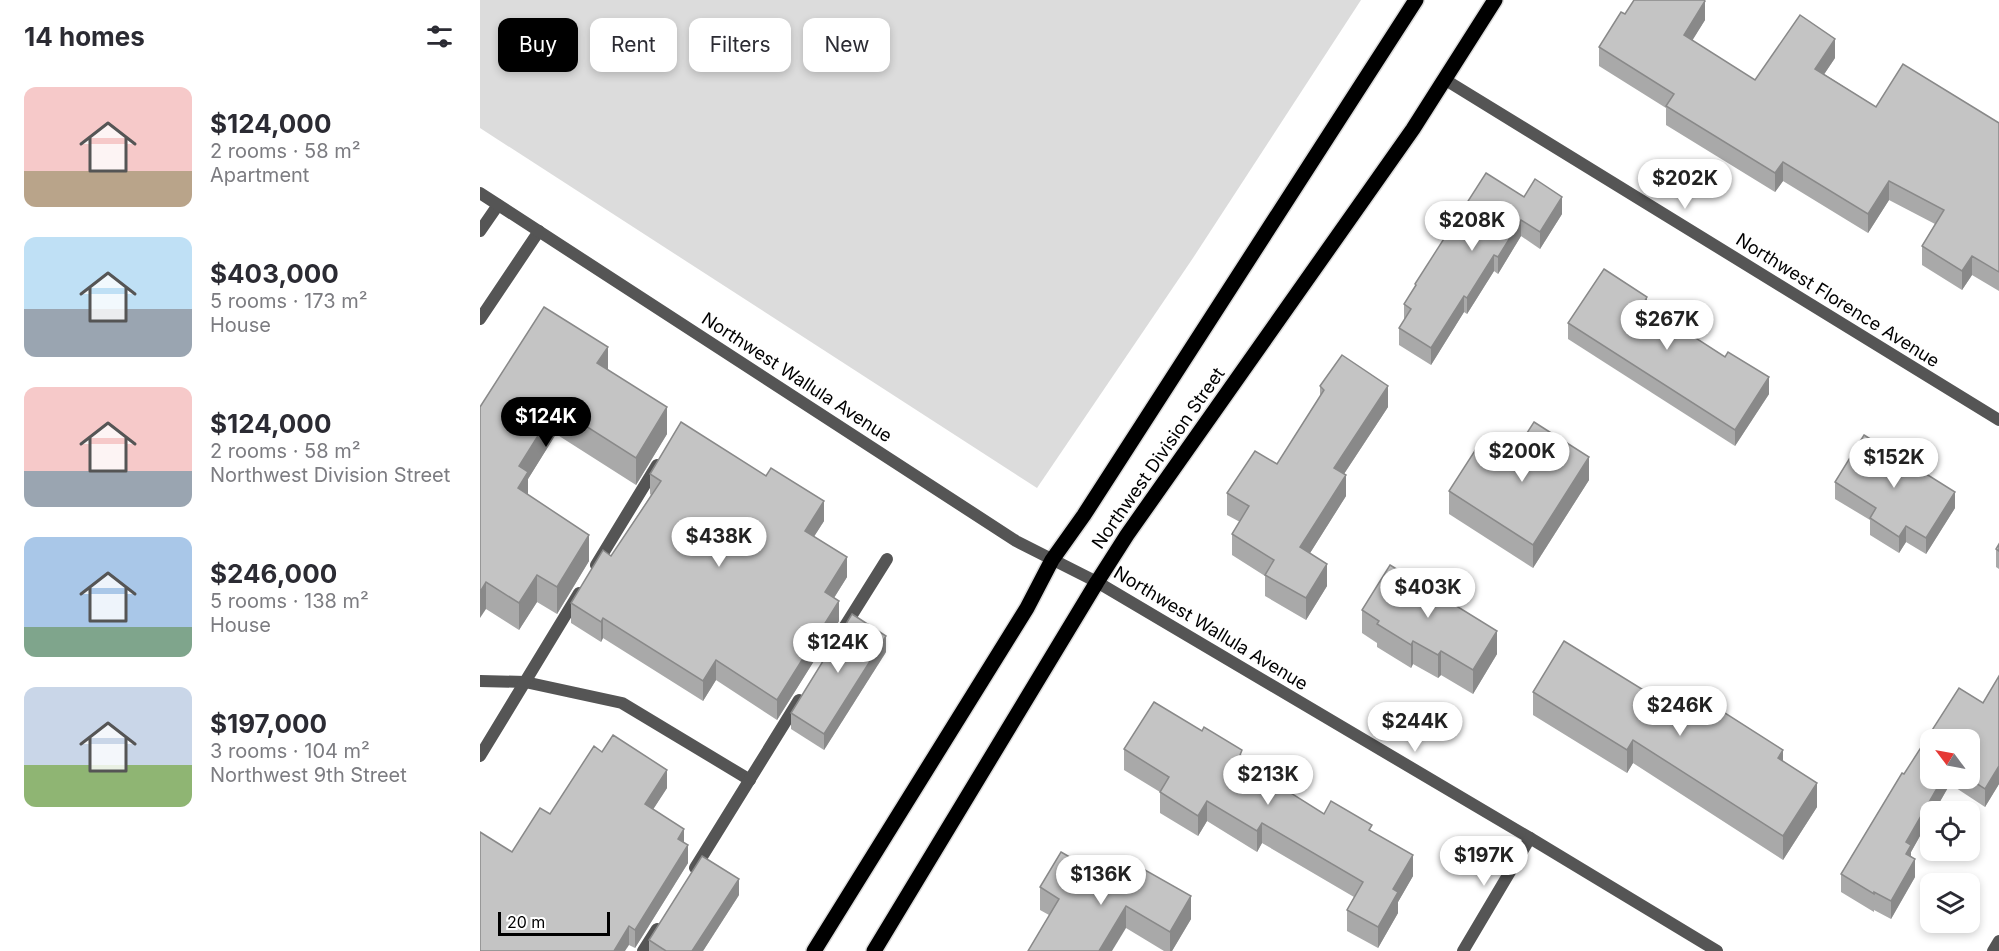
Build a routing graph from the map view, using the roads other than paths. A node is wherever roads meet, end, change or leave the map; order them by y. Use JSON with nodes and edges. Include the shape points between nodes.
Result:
{"nodes":[{"id":1,"x":1416,"y":0,"type":"edge"},
{"id":2,"x":1495,"y":0,"type":"edge"},
{"id":3,"x":1444,"y":79,"type":"junction"},
{"id":4,"x":480,"y":193,"type":"edge"},
{"id":5,"x":498,"y":205,"type":"junction"},
{"id":6,"x":480,"y":231,"type":"edge"},
{"id":7,"x":539,"y":231,"type":"junction"},
{"id":8,"x":480,"y":319,"type":"edge"},
{"id":9,"x":1999,"y":420,"type":"edge"},
{"id":10,"x":666,"y":452,"type":"edge"},
{"id":11,"x":887,"y":559,"type":"dead end"},
{"id":12,"x":1052,"y":560,"type":"junction"},
{"id":13,"x":1097,"y":582,"type":"junction"},
{"id":14,"x":837,"y":640,"type":"edge"},
{"id":15,"x":480,"y":681,"type":"edge"},
{"id":16,"x":525,"y":682,"type":"junction"},
{"id":17,"x":806,"y":690,"type":"edge"},
{"id":18,"x":480,"y":756,"type":"edge"},
{"id":19,"x":750,"y":780,"type":"junction"},
{"id":20,"x":1530,"y":838,"type":"junction"},
{"id":21,"x":687,"y":880,"type":"edge"},
{"id":22,"x":662,"y":921,"type":"edge"},
{"id":23,"x":1999,"y":941,"type":"edge"},
{"id":24,"x":644,"y":951,"type":"edge"},
{"id":25,"x":814,"y":951,"type":"edge"},
{"id":26,"x":874,"y":951,"type":"edge"},
{"id":27,"x":1463,"y":951,"type":"edge"},
{"id":28,"x":1717,"y":951,"type":"edge"},
{"id":29,"x":1993,"y":951,"type":"edge"}],
"edges":[{"from":1,"to":12,"type":"main road","name":"Northwest Division Street"},
{"from":2,"to":3,"type":"main road","name":"Northwest Division Street"},
{"from":3,"to":9,"type":"street","name":"Northwest Florence Avenue"},
{"from":3,"to":13,"type":"main road","name":"Northwest Division Street"},
{"from":4,"to":5,"type":"street","name":"Northwest Wallula Avenue"},
{"from":5,"to":6,"type":"street"},
{"from":5,"to":7,"type":"street","name":"Northwest Wallula Avenue"},
{"from":7,"to":8,"type":"street"},
{"from":7,"to":12,"type":"street","name":"Northwest Wallula Avenue","via":[[1016,541]]},
{"from":10,"to":16,"type":"street"},
{"from":11,"to":14,"type":"street"},
{"from":12,"to":13,"type":"street","name":"Northwest Wallula Avenue"},
{"from":12,"to":25,"type":"main road","name":"Northwest Division Street","via":[[1027,608]]},
{"from":13,"to":20,"type":"street","name":"Northwest Wallula Avenue"},
{"from":13,"to":26,"type":"main road","name":"Northwest Division Street"},
{"from":15,"to":16,"type":"street"},
{"from":16,"to":18,"type":"street"},
{"from":16,"to":19,"type":"street","via":[[622,703]]},
{"from":17,"to":19,"type":"street"},
{"from":19,"to":21,"type":"street"},
{"from":20,"to":27,"type":"street"},
{"from":20,"to":28,"type":"street","name":"Northwest Wallula Avenue"},
{"from":22,"to":24,"type":"street"},
{"from":23,"to":29,"type":"street"}]}
